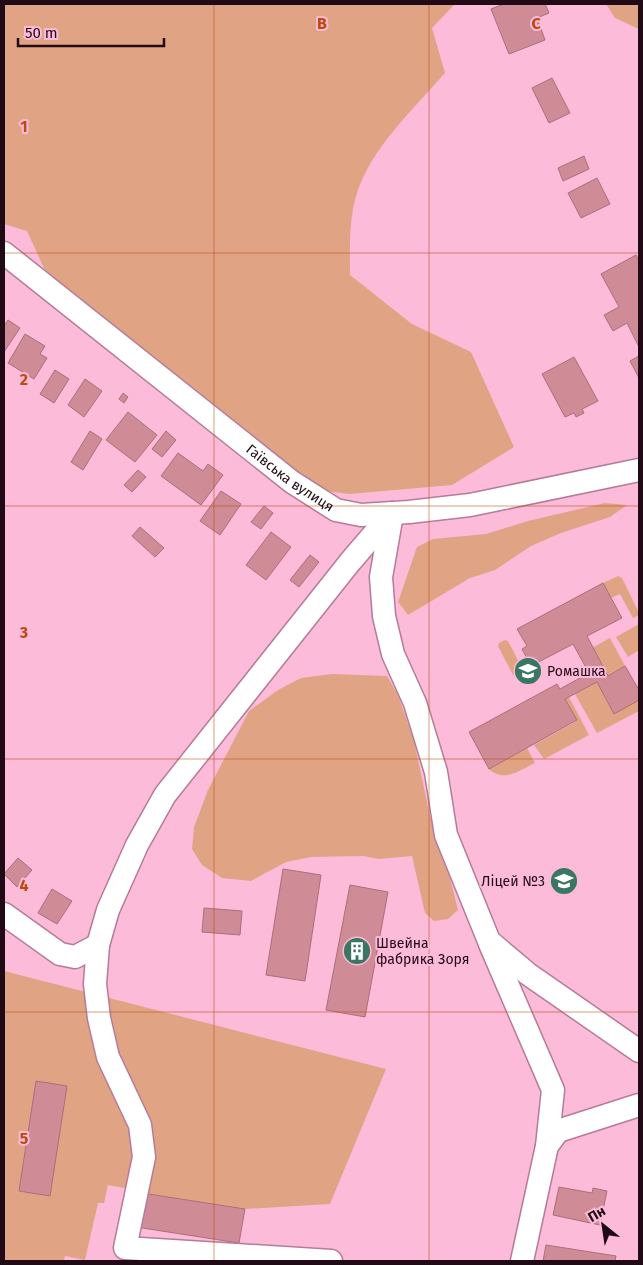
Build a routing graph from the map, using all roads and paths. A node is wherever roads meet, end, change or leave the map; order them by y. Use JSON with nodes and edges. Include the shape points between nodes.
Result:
{"nodes":[{"id":1,"x":4,"y":253,"type":"edge"},
{"id":2,"x":639,"y":470,"type":"edge"},
{"id":3,"x":392,"y":513,"type":"junction"},
{"id":4,"x":4,"y":914,"type":"edge"},
{"id":5,"x":489,"y":941,"type":"junction"},
{"id":6,"x":98,"y":945,"type":"junction"},
{"id":7,"x":639,"y":1051,"type":"edge"},
{"id":8,"x":639,"y":1105,"type":"edge"},
{"id":9,"x":547,"y":1146,"type":"junction"},
{"id":10,"x":331,"y":1261,"type":"edge"},
{"id":11,"x":522,"y":1261,"type":"edge"}],
"edges":[{"from":1,"to":3,"type":"street","name":"Гаївська вулиця","via":[[292,482],[336,510],[361,515]]},
{"from":2,"to":3,"type":"street","name":"Гаївська вулиця","via":[[470,505]]},
{"from":3,"to":5,"type":"street","via":[[380,577],[384,616],[393,654],[414,703],[436,772],[446,835]]},
{"from":3,"to":6,"type":"street","via":[[165,795],[124,873]]},
{"from":4,"to":6,"type":"street","via":[[60,954],[75,957]]},
{"from":5,"to":7,"type":"street","via":[[528,974]]},
{"from":5,"to":9,"type":"street","via":[[553,1090]]},
{"from":6,"to":10,"type":"street","via":[[95,984],[99,1018],[108,1057],[140,1125],[144,1157],[125,1248]]},
{"from":8,"to":9,"type":"street","via":[[558,1131]]},
{"from":9,"to":11,"type":"street"}]}
